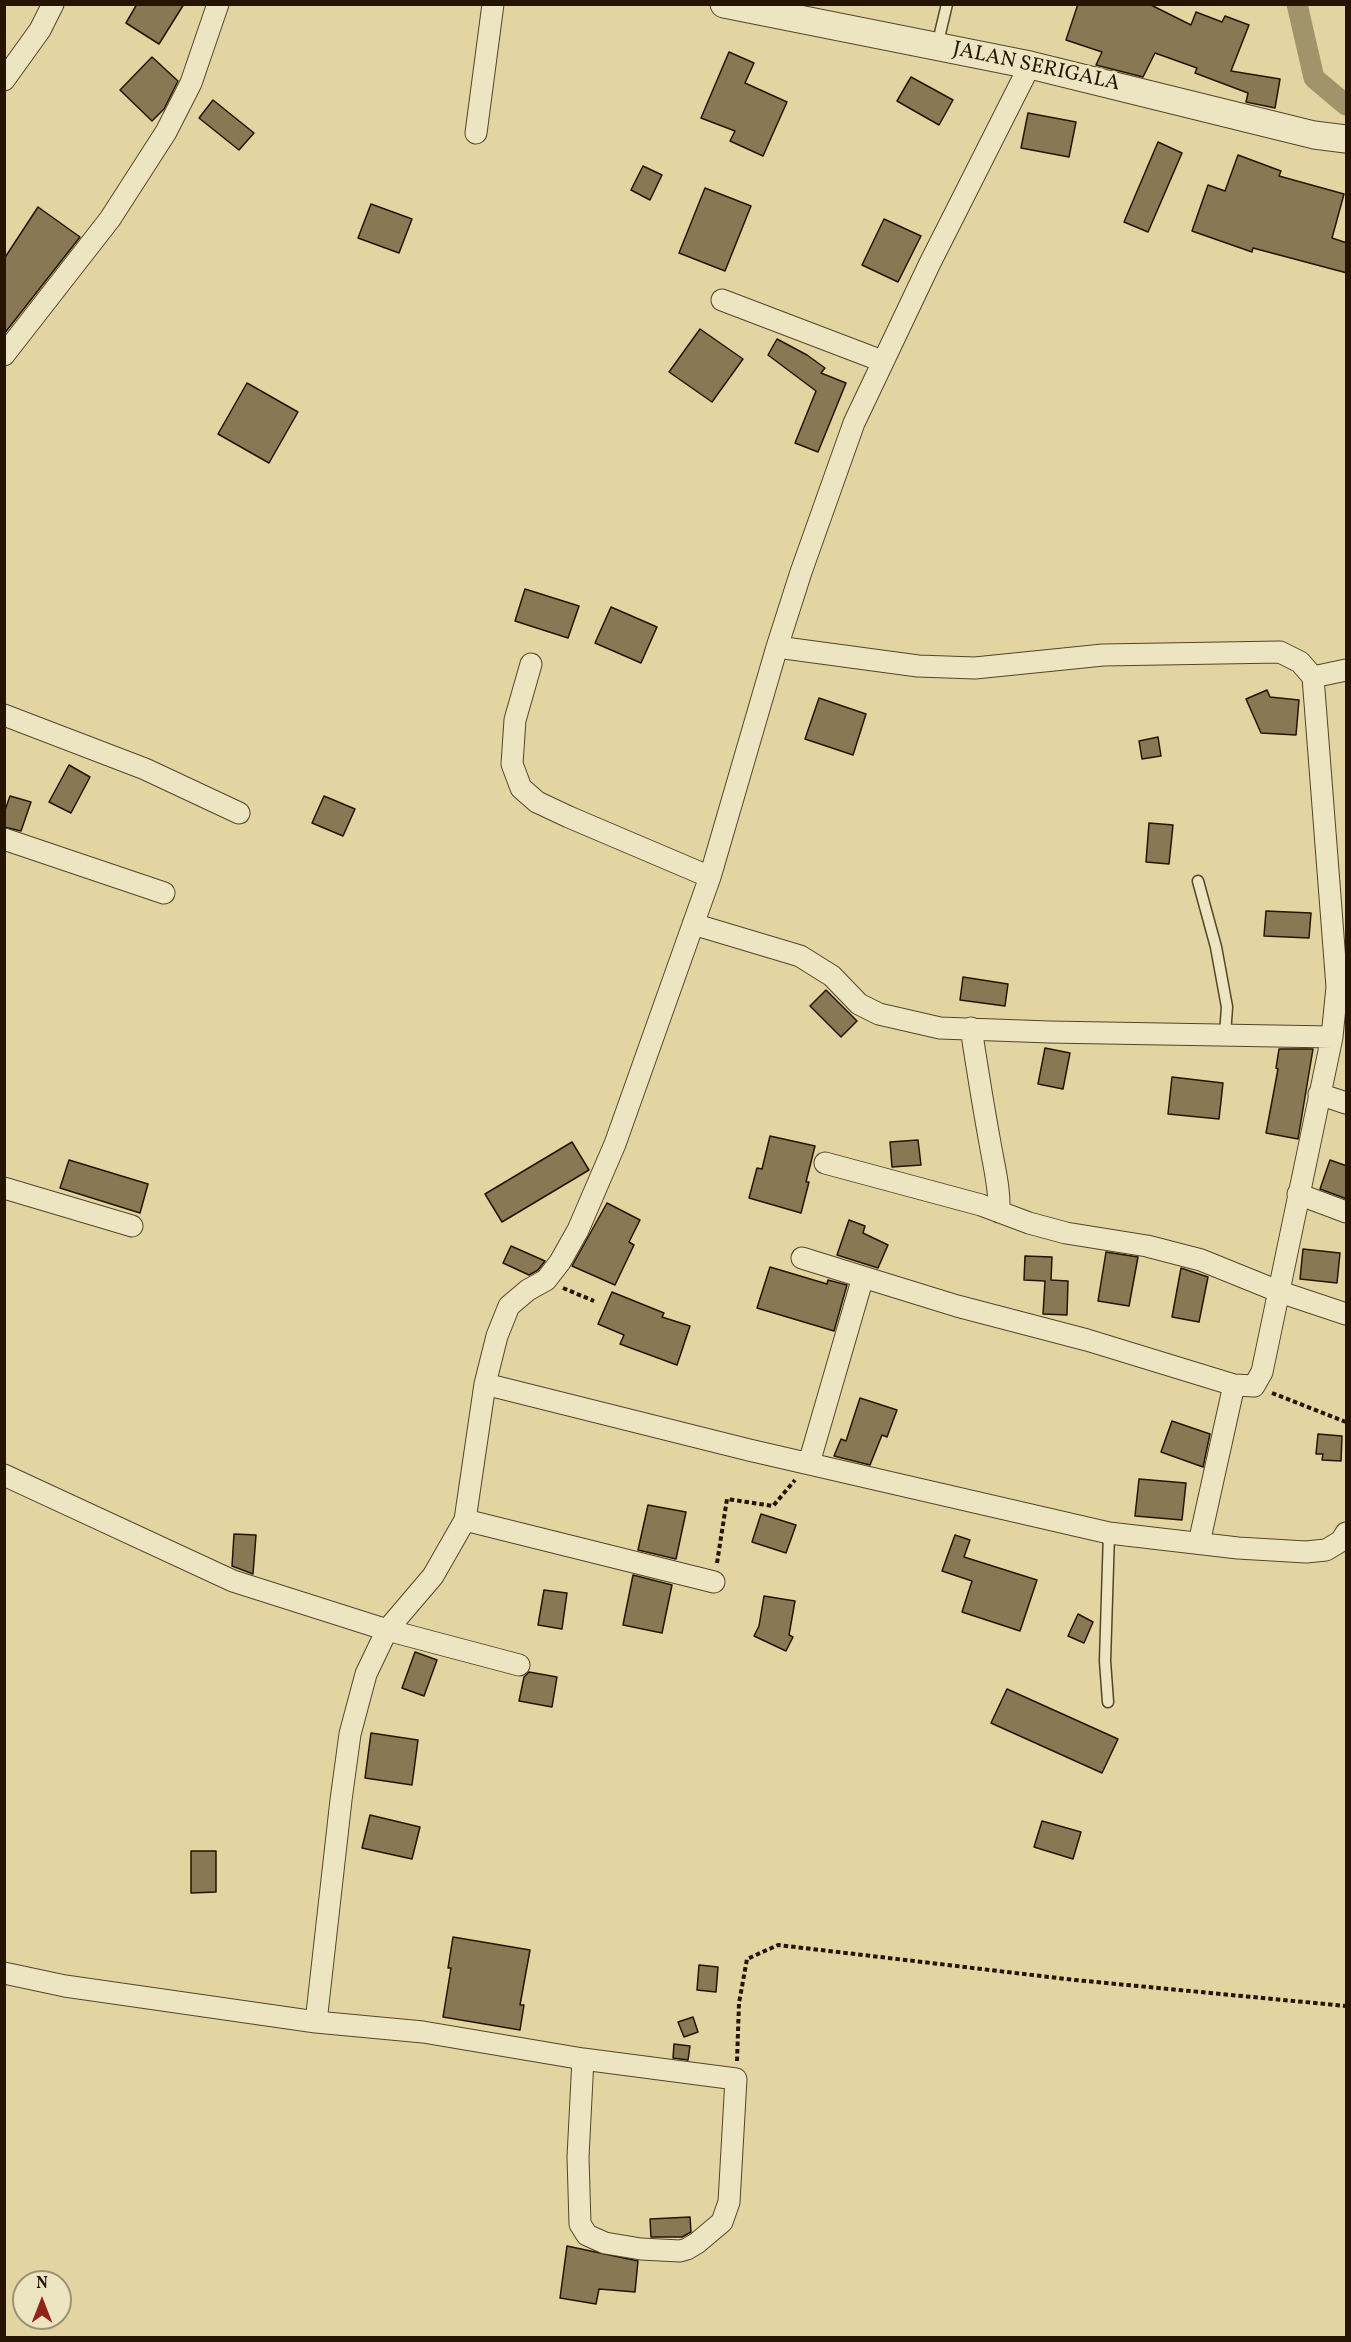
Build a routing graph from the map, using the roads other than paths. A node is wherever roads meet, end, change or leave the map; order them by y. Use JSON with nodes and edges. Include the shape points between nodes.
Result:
{"nodes":[{"id":1,"x":53,"y":4,"type":"edge"},
{"id":2,"x":218,"y":4,"type":"edge"},
{"id":3,"x":493,"y":4,"type":"edge"},
{"id":4,"x":947,"y":4,"type":"edge"},
{"id":5,"x":731,"y":5,"type":"edge"},
{"id":6,"x":937,"y":47,"type":"junction"},
{"id":7,"x":1029,"y":65,"type":"junction"},
{"id":8,"x":4,"y":80,"type":"edge"},
{"id":9,"x":476,"y":133,"type":"dead end"},
{"id":10,"x":1347,"y":140,"type":"edge"},
{"id":11,"x":722,"y":300,"type":"dead end"},
{"id":12,"x":4,"y":355,"type":"edge"},
{"id":13,"x":882,"y":361,"type":"junction"},
{"id":14,"x":777,"y":647,"type":"junction"},
{"id":15,"x":531,"y":664,"type":"dead end"},
{"id":16,"x":1347,"y":670,"type":"edge"},
{"id":17,"x":1313,"y":677,"type":"junction"},
{"id":18,"x":4,"y":715,"type":"edge"},
{"id":19,"x":239,"y":813,"type":"dead end"},
{"id":20,"x":4,"y":839,"type":"edge"},
{"id":21,"x":710,"y":877,"type":"junction"},
{"id":22,"x":1198,"y":881,"type":"dead end"},
{"id":23,"x":164,"y":893,"type":"dead end"},
{"id":24,"x":693,"y":924,"type":"junction"},
{"id":25,"x":1342,"y":987,"type":"edge"},
{"id":26,"x":971,"y":1028,"type":"junction"},
{"id":27,"x":1225,"y":1035,"type":"junction"},
{"id":28,"x":1332,"y":1037,"type":"junction"},
{"id":29,"x":1319,"y":1094,"type":"junction"},
{"id":30,"x":1347,"y":1103,"type":"edge"},
{"id":31,"x":825,"y":1163,"type":"dead end"},
{"id":32,"x":4,"y":1188,"type":"edge"},
{"id":33,"x":1298,"y":1194,"type":"junction"},
{"id":34,"x":999,"y":1212,"type":"junction"},
{"id":35,"x":1347,"y":1212,"type":"edge"},
{"id":36,"x":132,"y":1226,"type":"dead end"},
{"id":37,"x":802,"y":1258,"type":"dead end"},
{"id":38,"x":863,"y":1277,"type":"junction"},
{"id":39,"x":1280,"y":1292,"type":"junction"},
{"id":40,"x":1347,"y":1314,"type":"edge"},
{"id":41,"x":485,"y":1384,"type":"junction"},
{"id":42,"x":1244,"y":1386,"type":"junction"},
{"id":43,"x":809,"y":1462,"type":"junction"},
{"id":44,"x":4,"y":1475,"type":"edge"},
{"id":45,"x":465,"y":1520,"type":"junction"},
{"id":46,"x":1109,"y":1533,"type":"junction"},
{"id":47,"x":1347,"y":1533,"type":"edge"},
{"id":48,"x":1199,"y":1543,"type":"junction"},
{"id":49,"x":714,"y":1582,"type":"road end"},
{"id":50,"x":387,"y":1630,"type":"junction"},
{"id":51,"x":519,"y":1665,"type":"dead end"},
{"id":52,"x":1108,"y":1702,"type":"dead end"},
{"id":53,"x":4,"y":1973,"type":"edge"},
{"id":54,"x":316,"y":2022,"type":"junction"},
{"id":55,"x":583,"y":2059,"type":"junction"}],
"edges":[{"from":1,"to":8,"type":"street","via":[[40,30]]},
{"from":2,"to":12,"type":"street","via":[[192,83],[160,141],[110,219]]},
{"from":3,"to":9,"type":"street"},
{"from":4,"to":6,"type":"lane"},
{"from":5,"to":6,"type":"street","name":"JALAN SERIGALA"},
{"from":6,"to":7,"type":"street","name":"JALAN SERIGALA"},
{"from":7,"to":10,"type":"street","name":"JALAN SERIGALA"},
{"from":7,"to":13,"type":"street"},
{"from":11,"to":13,"type":"street"},
{"from":13,"to":14,"type":"street","via":[[854,423]]},
{"from":14,"to":17,"type":"street","via":[[918,666],[975,668],[1103,655],[1280,652],[1299,662]]},
{"from":14,"to":21,"type":"street"},
{"from":15,"to":21,"type":"street","via":[[515,720],[512,764],[521,788],[537,802]]},
{"from":16,"to":17,"type":"street"},
{"from":17,"to":25,"type":"street"},
{"from":18,"to":19,"type":"street","via":[[145,769]]},
{"from":20,"to":23,"type":"street"},
{"from":21,"to":24,"type":"street"},
{"from":22,"to":27,"type":"lane","via":[[1227,1007]]},
{"from":24,"to":26,"type":"street","via":[[800,956],[832,976],[859,1004],[879,1014],[940,1028]]},
{"from":24,"to":41,"type":"street","via":[[615,1144],[578,1230],[546,1280],[509,1306]]},
{"from":25,"to":28,"type":"street"},
{"from":26,"to":27,"type":"street"},
{"from":26,"to":34,"type":"street"},
{"from":27,"to":28,"type":"street"},
{"from":28,"to":29,"type":"street"},
{"from":29,"to":30,"type":"street"},
{"from":29,"to":33,"type":"street"},
{"from":31,"to":34,"type":"street"},
{"from":32,"to":36,"type":"street"},
{"from":33,"to":35,"type":"street"},
{"from":33,"to":39,"type":"street"},
{"from":34,"to":39,"type":"street","via":[[1066,1233],[1147,1246],[1201,1260]]},
{"from":37,"to":38,"type":"street"},
{"from":38,"to":42,"type":"street"},
{"from":38,"to":43,"type":"street"},
{"from":39,"to":40,"type":"street"},
{"from":39,"to":42,"type":"street","via":[[1262,1372]]},
{"from":41,"to":43,"type":"street"},
{"from":41,"to":45,"type":"street"},
{"from":42,"to":48,"type":"street"},
{"from":43,"to":46,"type":"street"},
{"from":44,"to":50,"type":"street","via":[[233,1581]]},
{"from":45,"to":49,"type":"street"},
{"from":45,"to":50,"type":"street","via":[[433,1576]]},
{"from":46,"to":48,"type":"street"},
{"from":46,"to":52,"type":"lane","via":[[1105,1661]]},
{"from":47,"to":48,"type":"street","via":[[1326,1550],[1306,1552]]},
{"from":50,"to":51,"type":"street"},
{"from":50,"to":54,"type":"street","via":[[366,1674],[350,1734]]},
{"from":53,"to":54,"type":"street","via":[[65,1986]]},
{"from":54,"to":55,"type":"street","via":[[423,2032]]},
{"from":55,"to":55,"type":"street","via":[[736,2079],[729,2202],[722,2222],[687,2249],[641,2249],[605,2243],[587,2235],[580,2224],[578,2157]]}]}
